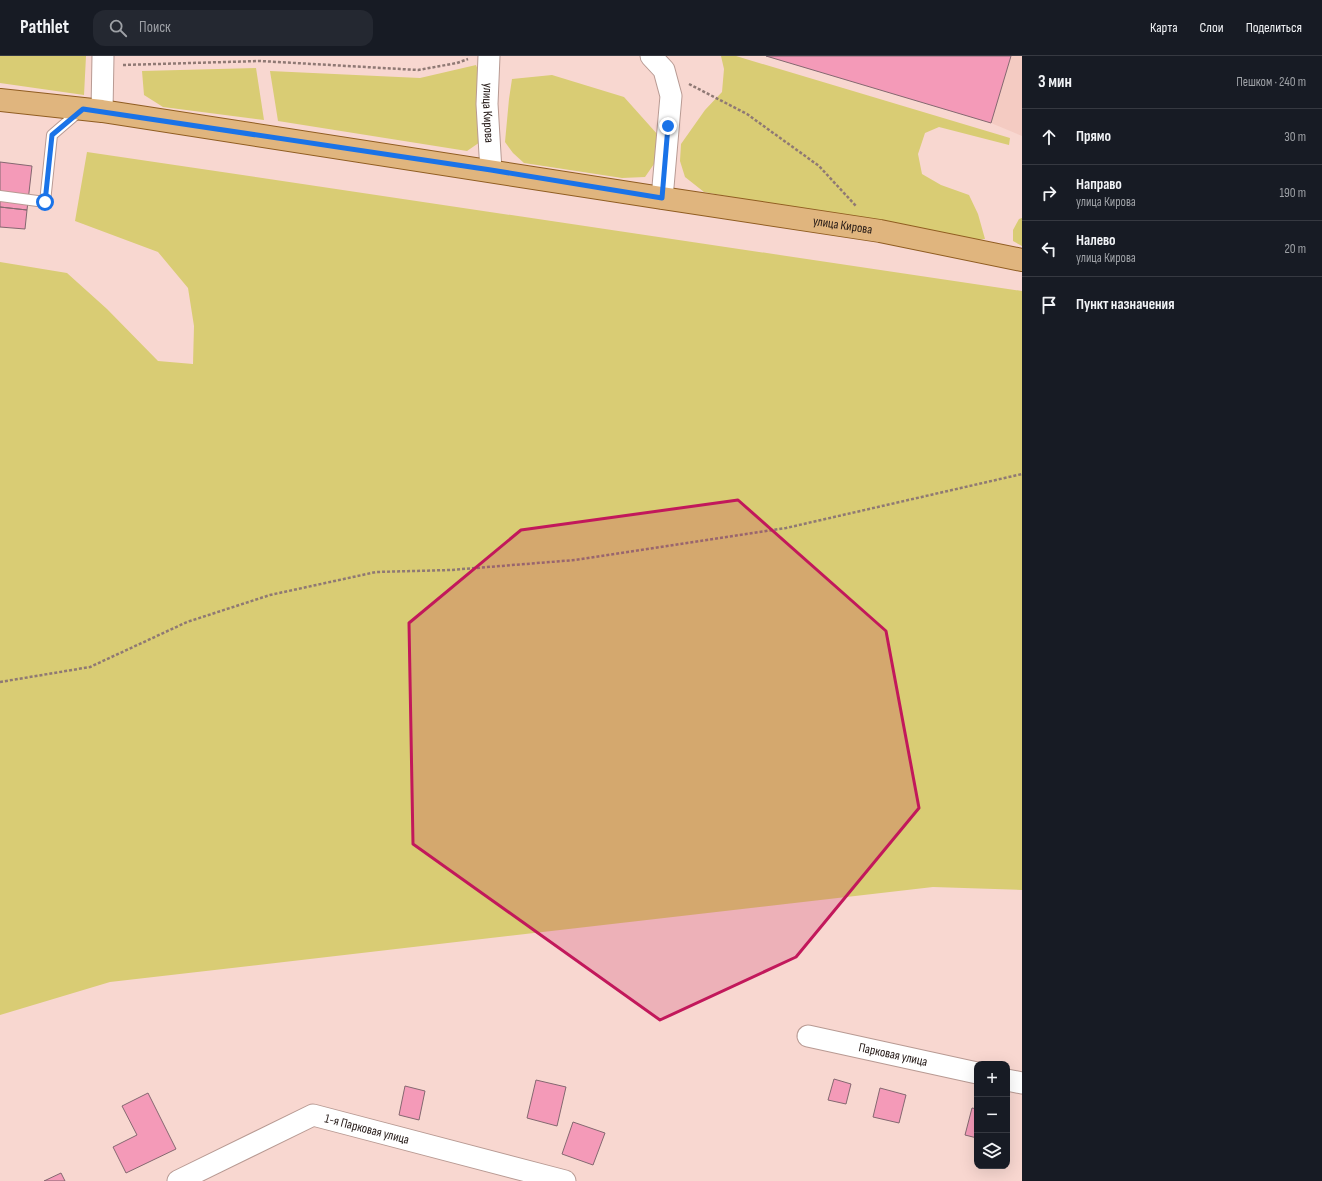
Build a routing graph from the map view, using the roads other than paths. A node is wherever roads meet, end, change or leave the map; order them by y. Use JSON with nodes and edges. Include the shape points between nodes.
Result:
{"nodes":[{"id":1,"x":489,"y":56,"type":"edge"},
{"id":2,"x":103,"y":61,"type":"edge"},
{"id":3,"x":657,"y":63,"type":"edge"},
{"id":4,"x":0,"y":100,"type":"edge"},
{"id":5,"x":92,"y":110,"type":"junction"},
{"id":6,"x":491,"y":170,"type":"junction"},
{"id":7,"x":0,"y":196,"type":"edge"},
{"id":8,"x":662,"y":198,"type":"junction"},
{"id":9,"x":1022,"y":260,"type":"edge"},
{"id":10,"x":808,"y":1036,"type":"dead end"},
{"id":11,"x":974,"y":1072,"type":"edge"},
{"id":12,"x":1010,"y":1081,"type":"edge"},
{"id":13,"x":1022,"y":1083,"type":"edge"},
{"id":14,"x":178,"y":1181,"type":"edge"},
{"id":15,"x":565,"y":1181,"type":"edge"}],
"edges":[{"from":1,"to":6,"type":"street","name":"улица Кирова","via":[[487,104]]},
{"from":2,"to":5,"type":"street"},
{"from":3,"to":8,"type":"street","via":[[671,96]]},
{"from":4,"to":5,"type":"main road","name":"улица Кирова"},
{"from":5,"to":6,"type":"main road","name":"улица Кирова"},
{"from":5,"to":7,"type":"lane","via":[[52,135],[45,202]]},
{"from":6,"to":8,"type":"main road","name":"улица Кирова"},
{"from":8,"to":9,"type":"main road","name":"улица Кирова","via":[[880,231]]},
{"from":10,"to":11,"type":"street","name":"Парковая улица"},
{"from":12,"to":13,"type":"street"},
{"from":14,"to":15,"type":"street","name":"1-я Парковая улица","via":[[313,1115]]}]}
